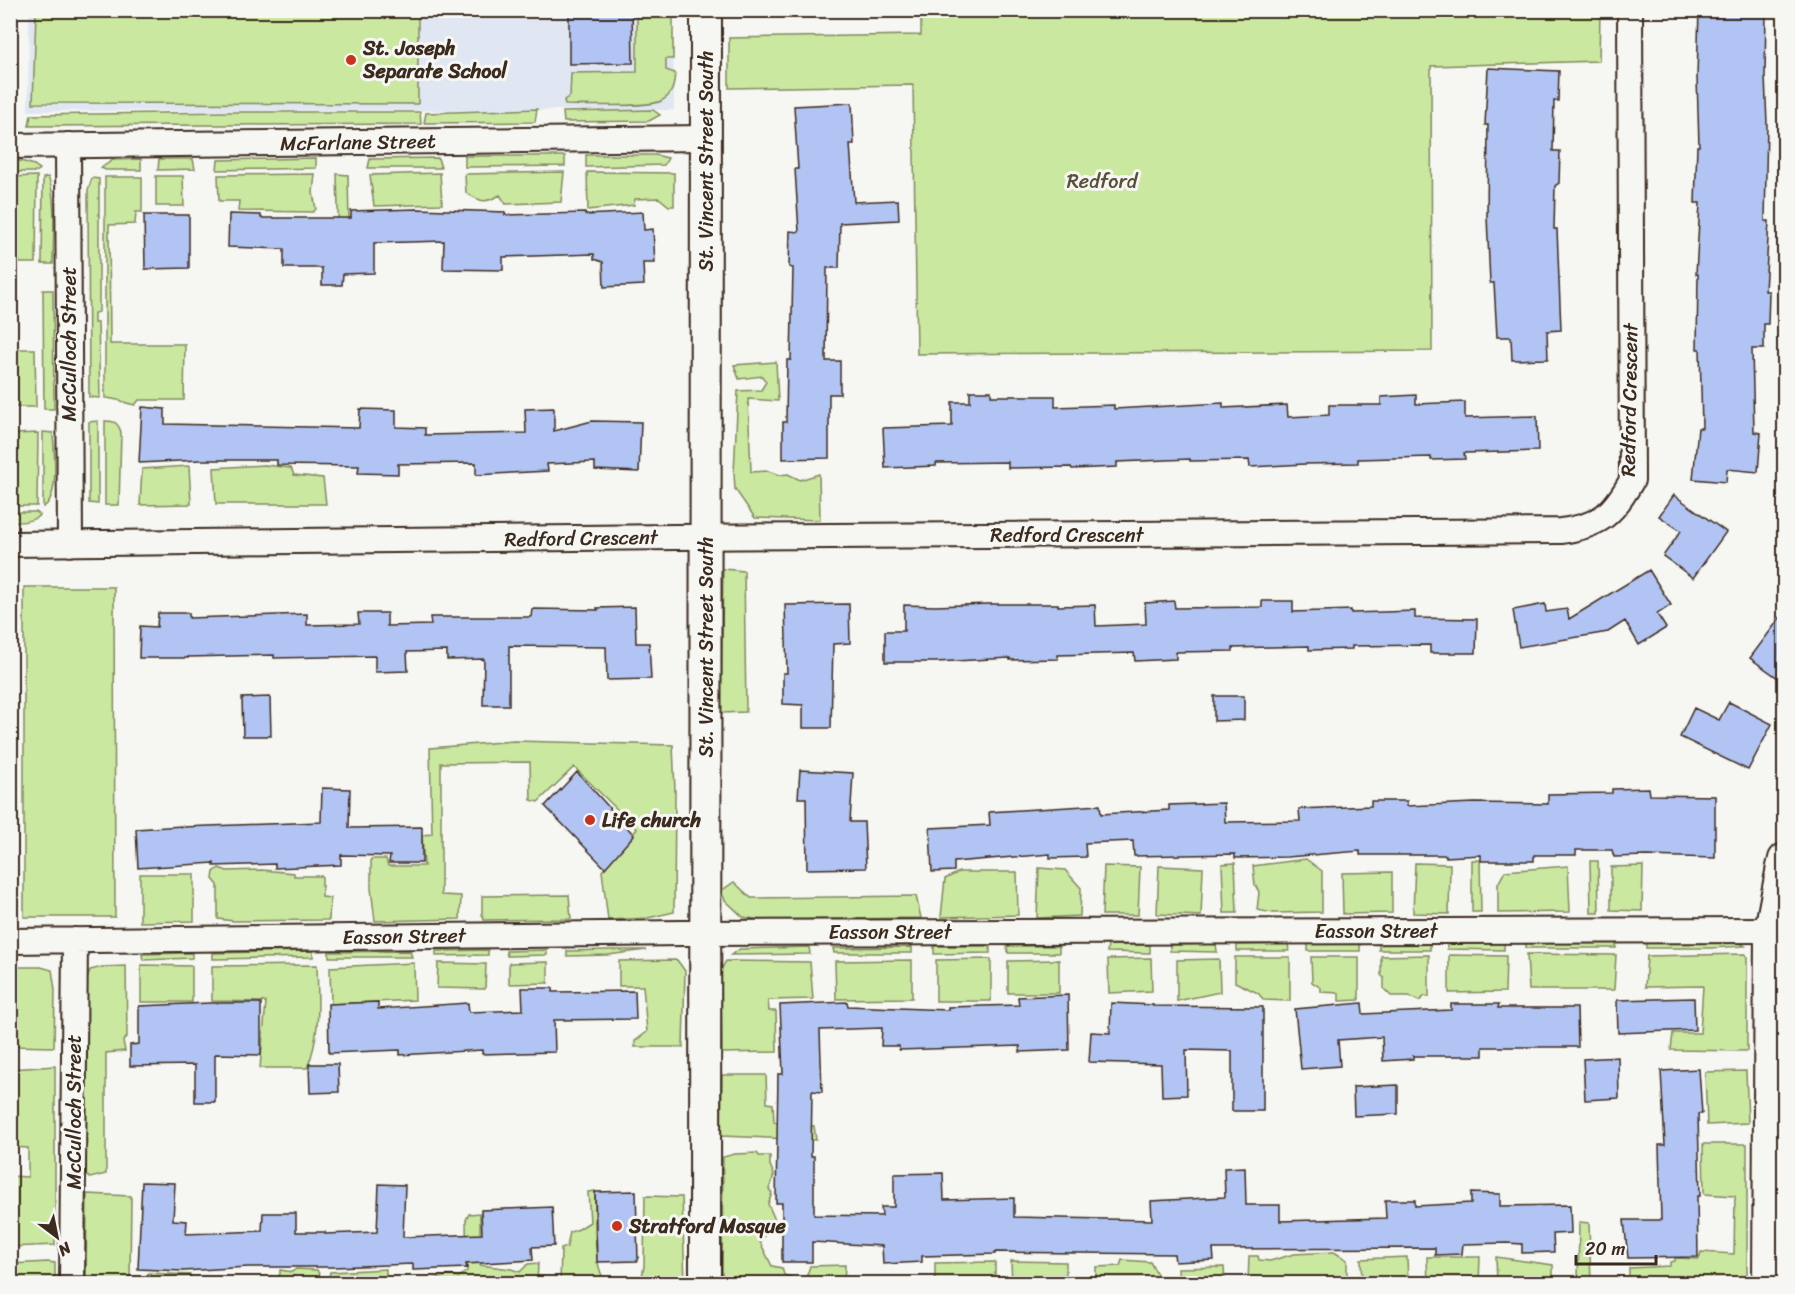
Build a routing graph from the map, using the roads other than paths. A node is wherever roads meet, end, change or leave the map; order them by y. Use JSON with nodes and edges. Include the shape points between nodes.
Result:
{"nodes":[{"id":1,"x":706,"y":10,"type":"edge"},
{"id":2,"x":1630,"y":10,"type":"edge"},
{"id":3,"x":706,"y":138,"type":"junction"},
{"id":4,"x":68,"y":145,"type":"junction"},
{"id":5,"x":10,"y":146,"type":"edge"},
{"id":6,"x":706,"y":537,"type":"junction"},
{"id":7,"x":10,"y":544,"type":"edge"},
{"id":8,"x":70,"y":544,"type":"junction"},
{"id":9,"x":1785,"y":859,"type":"edge"},
{"id":10,"x":1770,"y":930,"type":"junction"},
{"id":11,"x":705,"y":933,"type":"junction"},
{"id":12,"x":75,"y":940,"type":"junction"},
{"id":13,"x":10,"y":941,"type":"edge"},
{"id":14,"x":72,"y":1284,"type":"edge"},
{"id":15,"x":705,"y":1284,"type":"edge"},
{"id":16,"x":1768,"y":1284,"type":"edge"}],
"edges":[{"from":1,"to":3,"type":"street","name":"St. Vincent Street South"},
{"from":2,"to":6,"type":"street","name":"Redford Crescent","via":[[1632,480],[1606,516],[1581,529],[1561,531]]},
{"from":3,"to":4,"type":"street","name":"McFarlane Street"},
{"from":3,"to":6,"type":"street","name":"St. Vincent Street South"},
{"from":4,"to":5,"type":"street","name":"McFarlane Street"},
{"from":4,"to":8,"type":"street","name":"McCulloch Street"},
{"from":6,"to":8,"type":"street","name":"Redford Crescent"},
{"from":6,"to":11,"type":"street","name":"St. Vincent Street South"},
{"from":7,"to":8,"type":"street","name":"Redford Crescent"},
{"from":9,"to":10,"type":"street"},
{"from":10,"to":11,"type":"street","name":"Easson Street"},
{"from":10,"to":16,"type":"street"},
{"from":11,"to":12,"type":"street","name":"Easson Street"},
{"from":11,"to":15,"type":"street","name":"St. Vincent Street South"},
{"from":12,"to":13,"type":"street","name":"Easson Street"},
{"from":12,"to":14,"type":"street","name":"McCulloch Street"}]}
